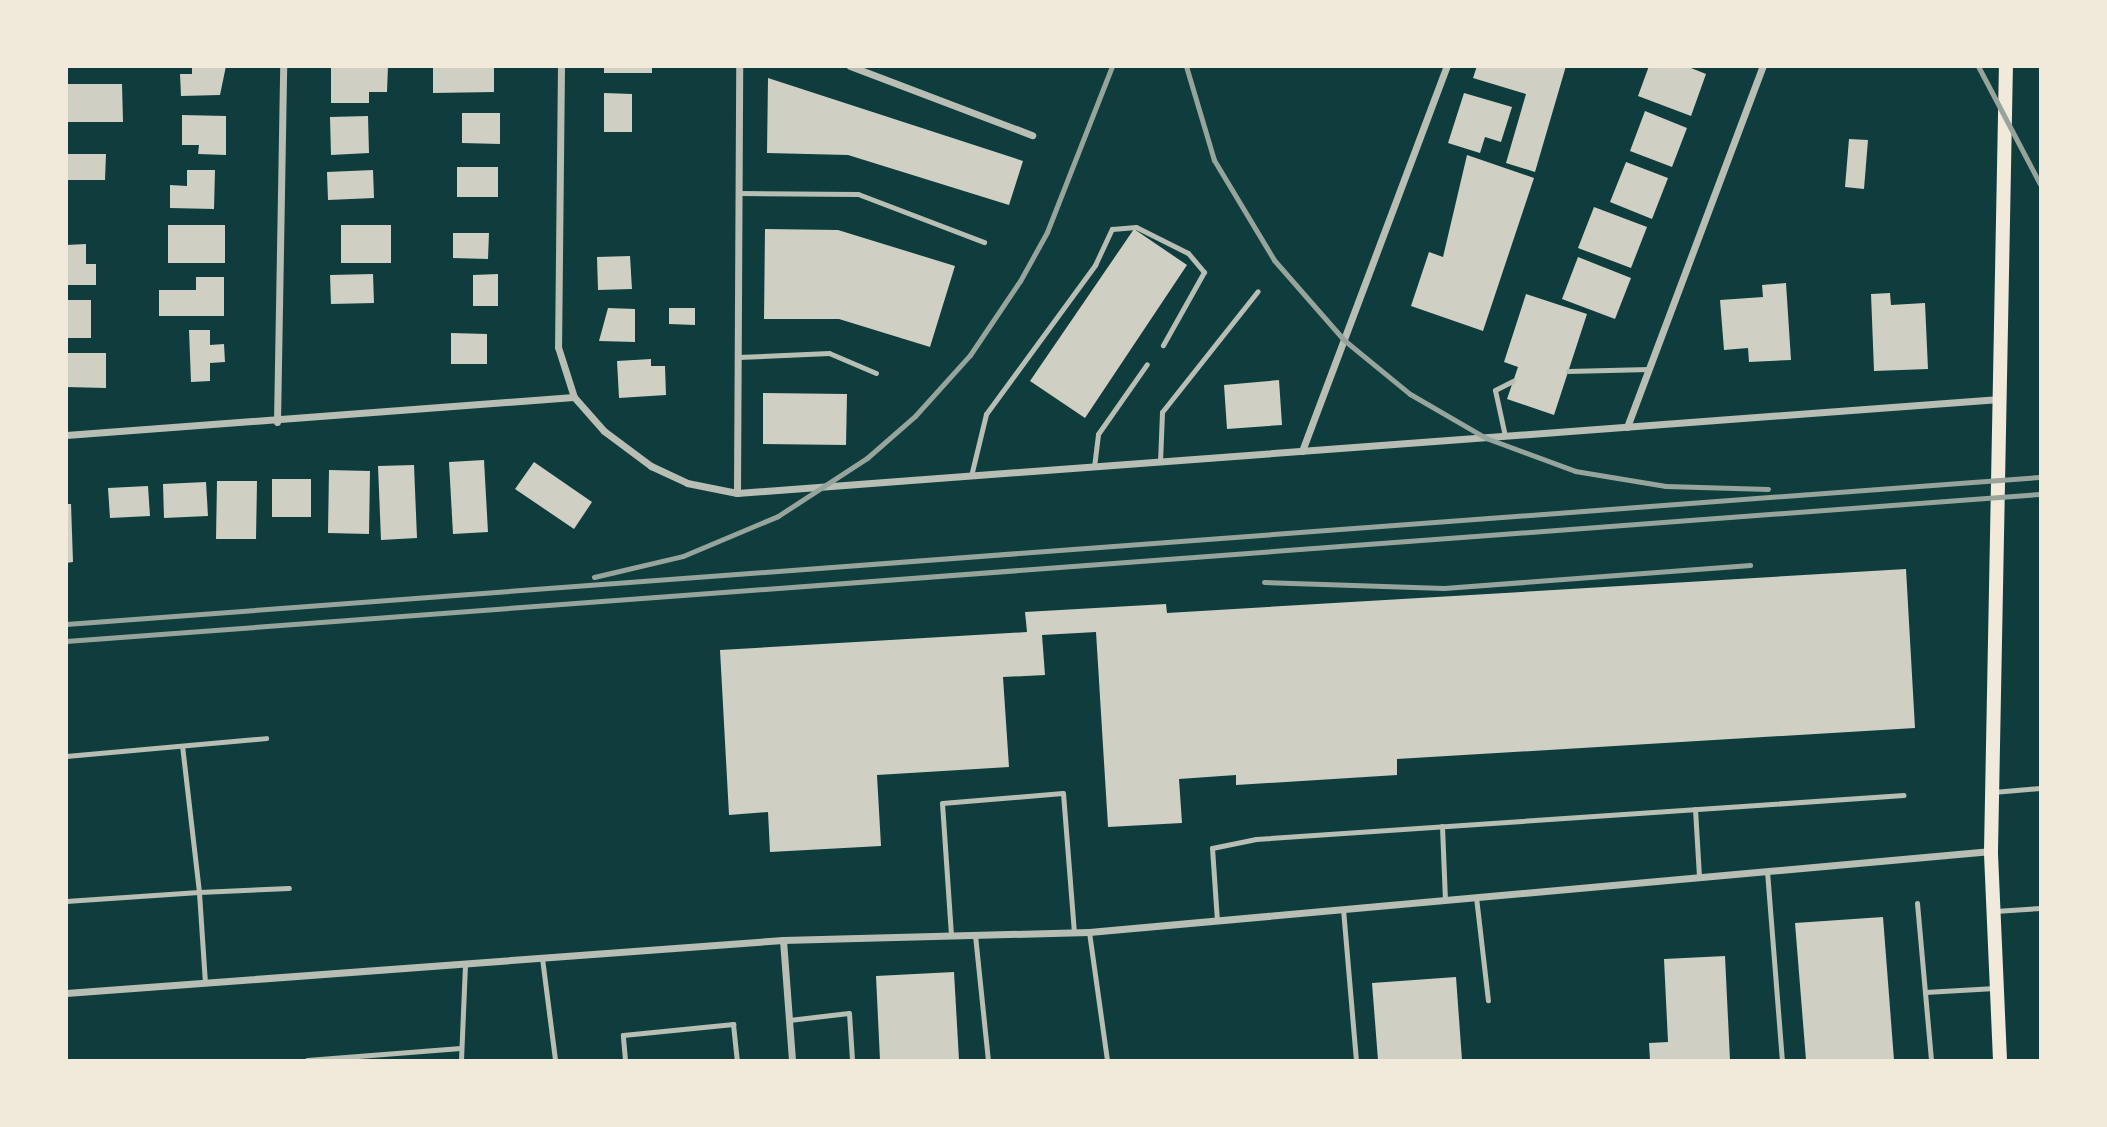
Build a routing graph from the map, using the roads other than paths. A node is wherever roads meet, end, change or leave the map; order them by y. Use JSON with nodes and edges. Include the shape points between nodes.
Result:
{"nodes":[{"id":1,"x":283,"y":66,"type":"edge"},
{"id":2,"x":561,"y":66,"type":"edge"},
{"id":3,"x":739,"y":66,"type":"edge"},
{"id":4,"x":850,"y":66,"type":"edge"},
{"id":5,"x":1447,"y":66,"type":"edge"},
{"id":6,"x":1763,"y":66,"type":"edge"},
{"id":7,"x":2006,"y":66,"type":"edge"},
{"id":8,"x":1032,"y":135,"type":"dead end"},
{"id":9,"x":738,"y":193,"type":"junction"},
{"id":10,"x":984,"y":242,"type":"dead end"},
{"id":11,"x":1258,"y":291,"type":"dead end"},
{"id":12,"x":1163,"y":345,"type":"dead end"},
{"id":13,"x":738,"y":356,"type":"junction"},
{"id":14,"x":1147,"y":365,"type":"dead end"},
{"id":15,"x":1649,"y":369,"type":"junction"},
{"id":16,"x":1568,"y":371,"type":"dead end"},
{"id":17,"x":876,"y":373,"type":"dead end"},
{"id":18,"x":1513,"y":381,"type":"dead end"},
{"id":19,"x":574,"y":397,"type":"junction"},
{"id":20,"x":2001,"y":399,"type":"junction"},
{"id":21,"x":277,"y":422,"type":"junction"},
{"id":22,"x":1627,"y":427,"type":"junction"},
{"id":23,"x":66,"y":435,"type":"edge"},
{"id":24,"x":1505,"y":436,"type":"junction"},
{"id":25,"x":1302,"y":451,"type":"junction"},
{"id":26,"x":1160,"y":462,"type":"junction"},
{"id":27,"x":1094,"y":467,"type":"junction"},
{"id":28,"x":971,"y":476,"type":"junction"},
{"id":29,"x":737,"y":493,"type":"junction"},
{"id":30,"x":266,"y":738,"type":"dead end"},
{"id":31,"x":182,"y":746,"type":"junction"},
{"id":32,"x":66,"y":756,"type":"edge"},
{"id":33,"x":2040,"y":788,"type":"edge"},
{"id":34,"x":1993,"y":792,"type":"junction"},
{"id":35,"x":1904,"y":795,"type":"dead end"},
{"id":36,"x":1695,"y":809,"type":"junction"},
{"id":37,"x":1442,"y":826,"type":"junction"},
{"id":38,"x":1991,"y":851,"type":"junction"},
{"id":39,"x":1768,"y":871,"type":"junction"},
{"id":40,"x":1699,"y":877,"type":"junction"},
{"id":41,"x":289,"y":888,"type":"dead end"},
{"id":42,"x":199,"y":892,"type":"junction"},
{"id":43,"x":1476,"y":897,"type":"junction"},
{"id":44,"x":1445,"y":900,"type":"junction"},
{"id":45,"x":66,"y":901,"type":"edge"},
{"id":46,"x":1917,"y":903,"type":"dead end"},
{"id":47,"x":2040,"y":908,"type":"edge"},
{"id":48,"x":1343,"y":909,"type":"junction"},
{"id":49,"x":1993,"y":911,"type":"junction"},
{"id":50,"x":1217,"y":920,"type":"junction"},
{"id":51,"x":1074,"y":932,"type":"junction"},
{"id":52,"x":1089,"y":932,"type":"junction"},
{"id":53,"x":951,"y":935,"type":"junction"},
{"id":54,"x":975,"y":935,"type":"junction"},
{"id":55,"x":783,"y":940,"type":"junction"},
{"id":56,"x":542,"y":958,"type":"junction"},
{"id":57,"x":465,"y":964,"type":"junction"},
{"id":58,"x":205,"y":983,"type":"junction"},
{"id":59,"x":1995,"y":988,"type":"junction"},
{"id":60,"x":1925,"y":992,"type":"junction"},
{"id":61,"x":66,"y":993,"type":"edge"},
{"id":62,"x":1488,"y":1000,"type":"dead end"},
{"id":63,"x":789,"y":1020,"type":"junction"},
{"id":64,"x":461,"y":1048,"type":"junction"},
{"id":65,"x":307,"y":1060,"type":"edge"},
{"id":66,"x":461,"y":1060,"type":"edge"},
{"id":67,"x":555,"y":1060,"type":"edge"},
{"id":68,"x":625,"y":1060,"type":"edge"},
{"id":69,"x":737,"y":1060,"type":"edge"},
{"id":70,"x":792,"y":1060,"type":"edge"},
{"id":71,"x":852,"y":1060,"type":"edge"},
{"id":72,"x":988,"y":1060,"type":"edge"},
{"id":73,"x":1107,"y":1060,"type":"edge"},
{"id":74,"x":1356,"y":1060,"type":"edge"},
{"id":75,"x":1782,"y":1060,"type":"edge"},
{"id":76,"x":1931,"y":1060,"type":"edge"},
{"id":77,"x":2000,"y":1060,"type":"edge"}],
"edges":[{"from":1,"to":21,"type":"street"},
{"from":2,"to":19,"type":"street","via":[[558,347]]},
{"from":3,"to":9,"type":"street"},
{"from":4,"to":8,"type":"street"},
{"from":5,"to":25,"type":"street"},
{"from":6,"to":15,"type":"street"},
{"from":7,"to":20,"type":"main road"},
{"from":9,"to":10,"type":"lane","via":[[858,194]]},
{"from":9,"to":13,"type":"street"},
{"from":11,"to":26,"type":"lane","via":[[1162,412]]},
{"from":12,"to":28,"type":"lane","via":[[1204,272],[1188,253],[1136,227],[1112,229],[1095,265],[986,414]]},
{"from":13,"to":17,"type":"lane","via":[[830,353]]},
{"from":13,"to":29,"type":"street"},
{"from":14,"to":27,"type":"lane","via":[[1098,434]]},
{"from":15,"to":16,"type":"lane"},
{"from":15,"to":22,"type":"street"},
{"from":18,"to":24,"type":"lane","via":[[1494,390]]},
{"from":19,"to":21,"type":"street"},
{"from":19,"to":29,"type":"street","via":[[604,432],[651,466],[687,483]]},
{"from":20,"to":22,"type":"street"},
{"from":20,"to":34,"type":"main road"},
{"from":21,"to":23,"type":"street"},
{"from":22,"to":24,"type":"street"},
{"from":24,"to":25,"type":"street"},
{"from":25,"to":26,"type":"street"},
{"from":26,"to":27,"type":"street"},
{"from":27,"to":28,"type":"street"},
{"from":28,"to":29,"type":"street"},
{"from":30,"to":31,"type":"lane"},
{"from":31,"to":32,"type":"lane"},
{"from":31,"to":42,"type":"lane"},
{"from":33,"to":34,"type":"lane"},
{"from":34,"to":38,"type":"main road"},
{"from":35,"to":36,"type":"lane"},
{"from":36,"to":37,"type":"lane"},
{"from":36,"to":40,"type":"lane"},
{"from":37,"to":44,"type":"lane"},
{"from":37,"to":50,"type":"lane","via":[[1256,838],[1212,848]]},
{"from":38,"to":39,"type":"street"},
{"from":38,"to":49,"type":"main road"},
{"from":39,"to":40,"type":"street"},
{"from":39,"to":75,"type":"lane"},
{"from":40,"to":43,"type":"street"},
{"from":41,"to":42,"type":"lane"},
{"from":42,"to":45,"type":"lane"},
{"from":42,"to":58,"type":"lane"},
{"from":43,"to":44,"type":"street"},
{"from":43,"to":62,"type":"lane"},
{"from":44,"to":48,"type":"street"},
{"from":46,"to":60,"type":"lane"},
{"from":47,"to":49,"type":"lane"},
{"from":48,"to":50,"type":"street"},
{"from":48,"to":74,"type":"lane"},
{"from":49,"to":59,"type":"main road"},
{"from":50,"to":52,"type":"street"},
{"from":51,"to":52,"type":"street"},
{"from":51,"to":53,"type":"lane","via":[[1063,793],[942,803]]},
{"from":51,"to":54,"type":"street"},
{"from":52,"to":73,"type":"lane"},
{"from":53,"to":54,"type":"street"},
{"from":53,"to":55,"type":"street"},
{"from":54,"to":72,"type":"lane"},
{"from":55,"to":56,"type":"street"},
{"from":55,"to":63,"type":"street"},
{"from":56,"to":57,"type":"street"},
{"from":56,"to":67,"type":"lane"},
{"from":57,"to":58,"type":"street"},
{"from":57,"to":64,"type":"lane"},
{"from":58,"to":61,"type":"street"},
{"from":59,"to":60,"type":"lane"},
{"from":59,"to":77,"type":"main road"},
{"from":60,"to":76,"type":"lane"},
{"from":63,"to":70,"type":"street"},
{"from":63,"to":71,"type":"lane","via":[[849,1013]]},
{"from":64,"to":65,"type":"lane"},
{"from":64,"to":66,"type":"lane"},
{"from":68,"to":69,"type":"lane","via":[[623,1035],[733,1024]]}]}
